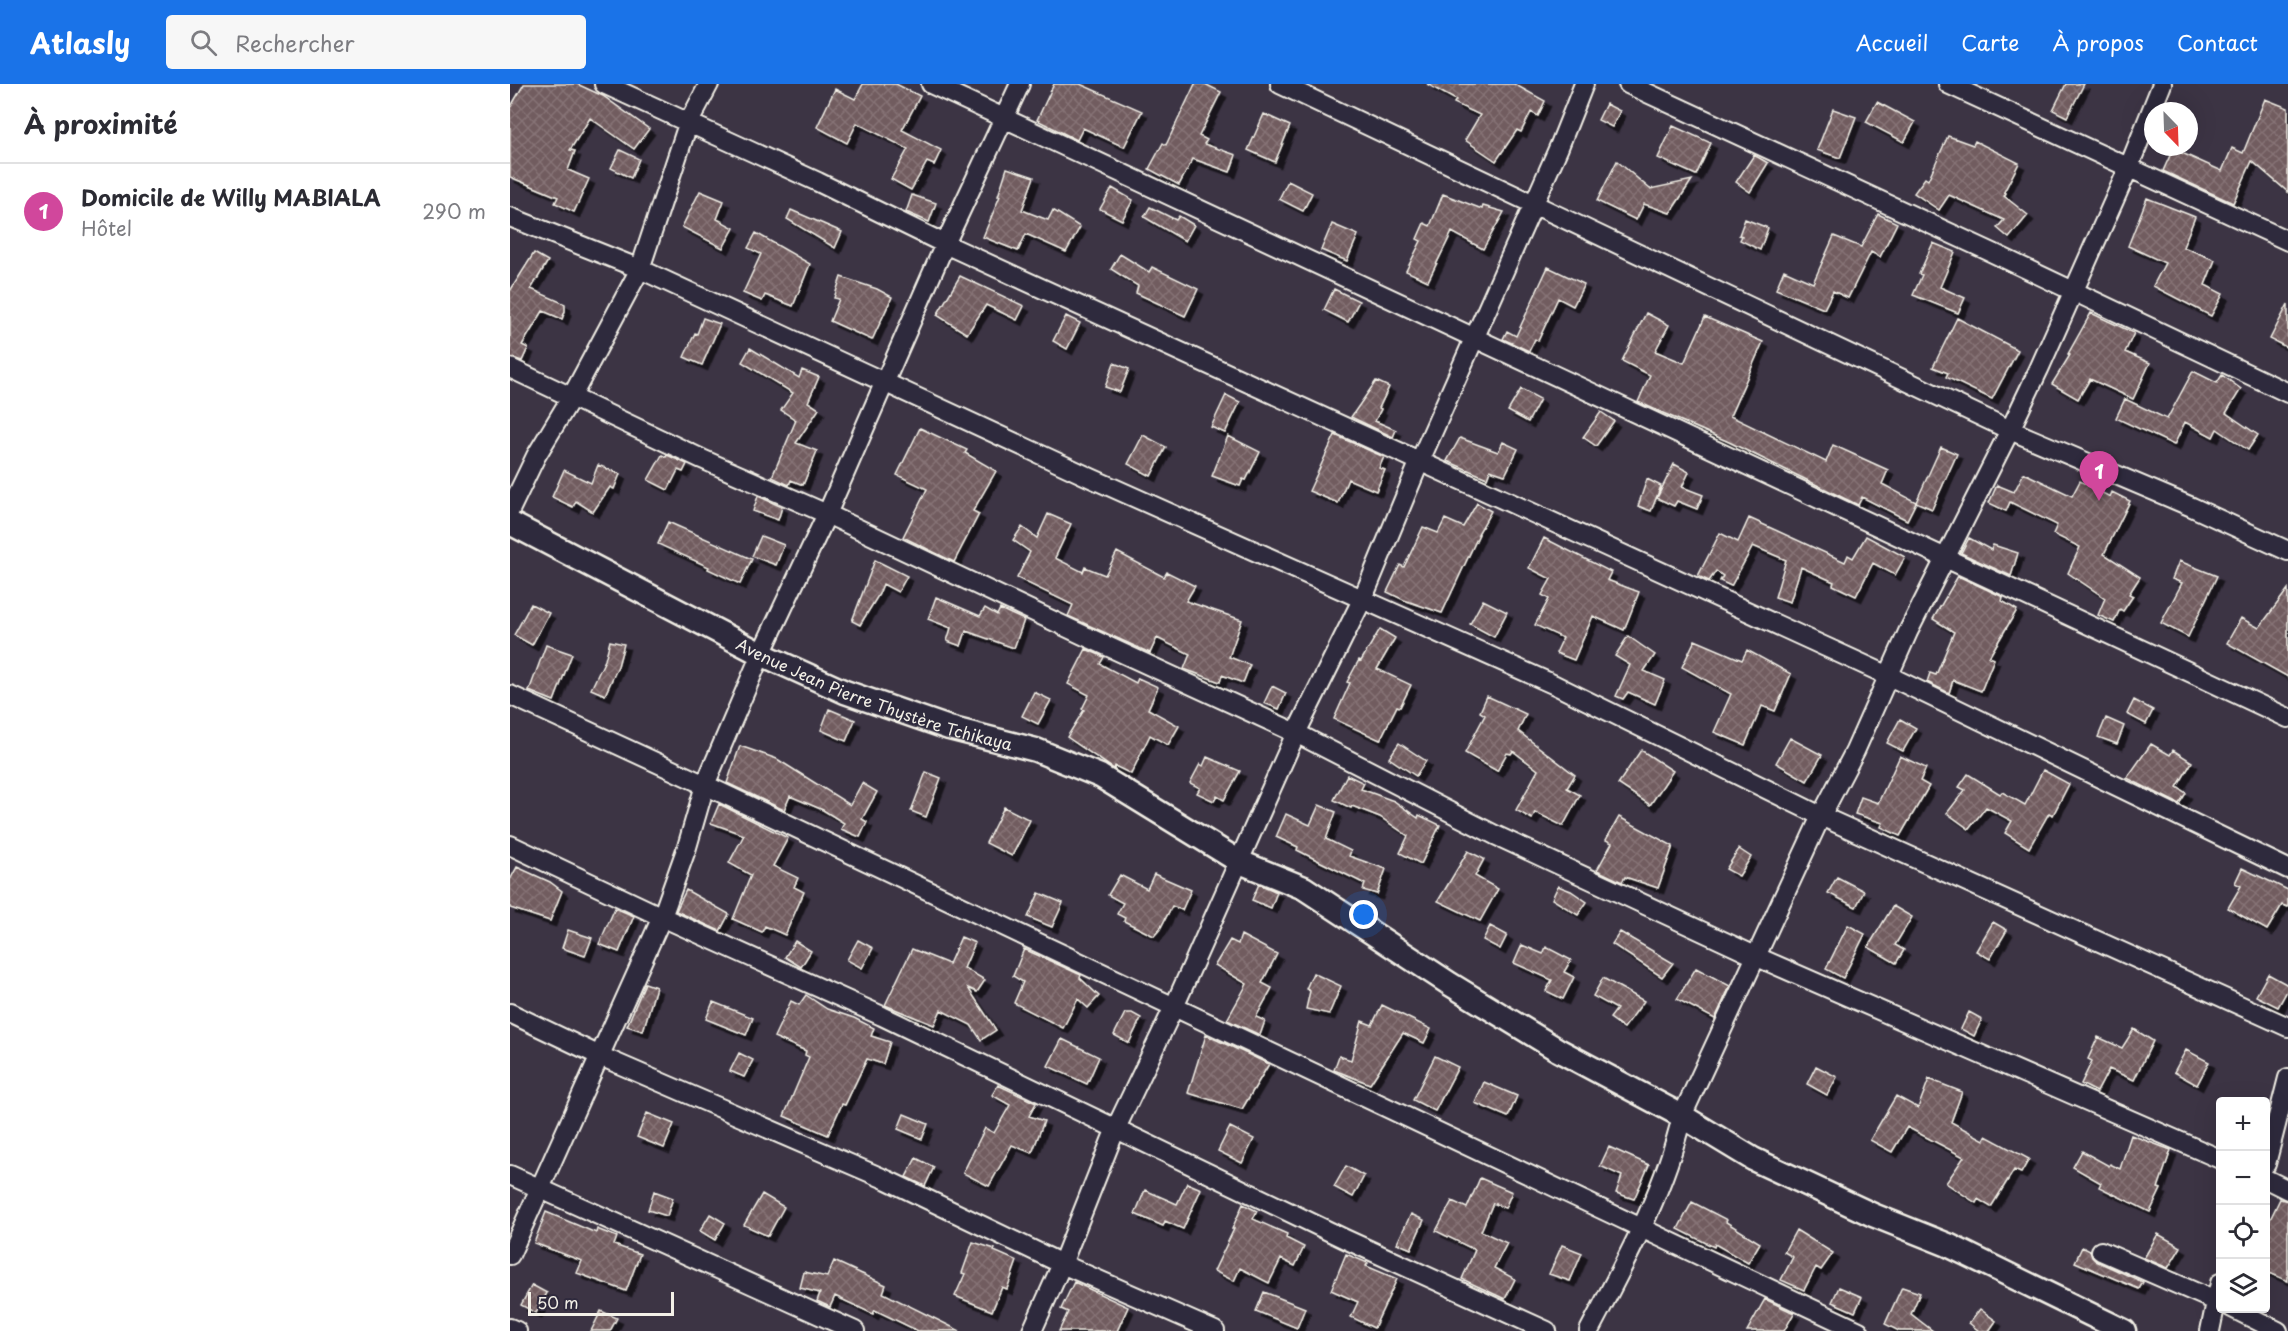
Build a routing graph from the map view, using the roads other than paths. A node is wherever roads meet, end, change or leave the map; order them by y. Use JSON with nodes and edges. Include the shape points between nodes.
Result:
{"nodes":[{"id":1,"x":604,"y":84,"type":"edge"},
{"id":2,"x":709,"y":84,"type":"edge"},
{"id":3,"x":931,"y":84,"type":"edge"},
{"id":4,"x":1020,"y":84,"type":"edge"},
{"id":5,"x":1280,"y":84,"type":"edge"},
{"id":6,"x":1584,"y":84,"type":"edge"},
{"id":7,"x":1628,"y":84,"type":"edge"},
{"id":8,"x":1948,"y":84,"type":"edge"},
{"id":9,"x":2162,"y":84,"type":"edge"},
{"id":10,"x":1002,"y":119,"type":"junction"},
{"id":11,"x":688,"y":124,"type":"junction"},
{"id":12,"x":2128,"y":169,"type":"junction"},
{"id":13,"x":1534,"y":204,"type":"junction"},
{"id":14,"x":510,"y":217,"type":"edge"},
{"id":15,"x":2288,"y":241,"type":"edge"},
{"id":16,"x":945,"y":244,"type":"junction"},
{"id":17,"x":640,"y":269,"type":"junction"},
{"id":18,"x":2072,"y":291,"type":"junction"},
{"id":19,"x":1476,"y":338,"type":"junction"},
{"id":20,"x":510,"y":368,"type":"edge"},
{"id":21,"x":886,"y":384,"type":"junction"},
{"id":22,"x":2288,"y":393,"type":"edge"},
{"id":23,"x":571,"y":398,"type":"junction"},
{"id":24,"x":2010,"y":430,"type":"junction"},
{"id":25,"x":1419,"y":463,"type":"junction"},
{"id":26,"x":510,"y":510,"type":"edge"},
{"id":27,"x":827,"y":514,"type":"junction"},
{"id":28,"x":510,"y":523,"type":"edge"},
{"id":29,"x":2288,"y":551,"type":"edge"},
{"id":30,"x":1946,"y":559,"type":"junction"},
{"id":31,"x":1363,"y":598,"type":"junction"},
{"id":32,"x":761,"y":654,"type":"junction"},
{"id":33,"x":1889,"y":676,"type":"junction"},
{"id":34,"x":510,"y":695,"type":"edge"},
{"id":35,"x":2288,"y":718,"type":"edge"},
{"id":36,"x":1296,"y":733,"type":"junction"},
{"id":37,"x":705,"y":785,"type":"junction"},
{"id":38,"x":1821,"y":816,"type":"junction"},
{"id":39,"x":510,"y":845,"type":"edge"},
{"id":40,"x":1240,"y":862,"type":"junction"},
{"id":41,"x":2288,"y":869,"type":"edge"},
{"id":42,"x":662,"y":917,"type":"junction"},
{"id":43,"x":1755,"y":956,"type":"junction"},
{"id":44,"x":1174,"y":1006,"type":"junction"},
{"id":45,"x":510,"y":1013,"type":"edge"},
{"id":46,"x":2288,"y":1027,"type":"edge"},
{"id":47,"x":600,"y":1056,"type":"junction"},
{"id":48,"x":2288,"y":1078,"type":"edge"},
{"id":49,"x":1682,"y":1116,"type":"junction"},
{"id":50,"x":1116,"y":1128,"type":"junction"},
{"id":51,"x":2268,"y":1151,"type":"edge"},
{"id":52,"x":2216,"y":1157,"type":"edge"},
{"id":53,"x":510,"y":1175,"type":"edge"},
{"id":54,"x":2270,"y":1181,"type":"edge"},
{"id":55,"x":540,"y":1190,"type":"junction"},
{"id":56,"x":2288,"y":1190,"type":"edge"},
{"id":57,"x":1642,"y":1229,"type":"junction"},
{"id":58,"x":2101,"y":1251,"type":"dead end"},
{"id":59,"x":510,"y":1255,"type":"edge"},
{"id":60,"x":1062,"y":1264,"type":"junction"},
{"id":61,"x":2216,"y":1301,"type":"edge"},
{"id":62,"x":2219,"y":1313,"type":"edge"},
{"id":63,"x":2241,"y":1313,"type":"edge"},
{"id":64,"x":510,"y":1328,"type":"edge"},
{"id":65,"x":518,"y":1331,"type":"edge"},
{"id":66,"x":855,"y":1331,"type":"edge"},
{"id":67,"x":1032,"y":1331,"type":"edge"},
{"id":68,"x":1215,"y":1331,"type":"edge"},
{"id":69,"x":1547,"y":1331,"type":"edge"},
{"id":70,"x":1589,"y":1331,"type":"edge"},
{"id":71,"x":1859,"y":1331,"type":"edge"},
{"id":72,"x":2124,"y":1331,"type":"edge"},
{"id":73,"x":2210,"y":1331,"type":"edge"},
{"id":74,"x":2278,"y":1331,"type":"edge"}],
"edges":[{"from":1,"to":11,"type":"street"},
{"from":2,"to":11,"type":"street"},
{"from":3,"to":10,"type":"street"},
{"from":4,"to":10,"type":"street"},
{"from":5,"to":13,"type":"street"},
{"from":6,"to":13,"type":"street"},
{"from":7,"to":18,"type":"street"},
{"from":8,"to":12,"type":"street"},
{"from":9,"to":12,"type":"street"},
{"from":10,"to":16,"type":"street"},
{"from":10,"to":19,"type":"street"},
{"from":11,"to":16,"type":"street"},
{"from":11,"to":17,"type":"street"},
{"from":12,"to":15,"type":"street"},
{"from":12,"to":18,"type":"street"},
{"from":13,"to":19,"type":"street"},
{"from":13,"to":24,"type":"street"},
{"from":14,"to":17,"type":"street"},
{"from":16,"to":21,"type":"street"},
{"from":16,"to":25,"type":"street"},
{"from":17,"to":21,"type":"street"},
{"from":17,"to":23,"type":"street"},
{"from":18,"to":22,"type":"street"},
{"from":18,"to":24,"type":"street"},
{"from":19,"to":25,"type":"street"},
{"from":19,"to":30,"type":"street"},
{"from":20,"to":23,"type":"street"},
{"from":21,"to":27,"type":"street"},
{"from":21,"to":31,"type":"street"},
{"from":23,"to":26,"type":"street"},
{"from":23,"to":27,"type":"street"},
{"from":24,"to":29,"type":"street"},
{"from":24,"to":30,"type":"street"},
{"from":25,"to":31,"type":"street"},
{"from":25,"to":33,"type":"street"},
{"from":27,"to":32,"type":"street"},
{"from":27,"to":36,"type":"street"},
{"from":28,"to":32,"type":"street","name":"Avenue Jean Pierre Thystère Tchikaya"},
{"from":30,"to":33,"type":"street"},
{"from":30,"to":35,"type":"street"},
{"from":31,"to":36,"type":"street"},
{"from":31,"to":38,"type":"street","via":[[1555,685]]},
{"from":32,"to":37,"type":"street"},
{"from":32,"to":40,"type":"street","name":"Avenue Jean Pierre Thystère Tchikaya","via":[[845,692],[949,728],[1036,750],[1100,776]]},
{"from":33,"to":38,"type":"street"},
{"from":33,"to":41,"type":"street"},
{"from":34,"to":37,"type":"street"},
{"from":36,"to":40,"type":"street"},
{"from":36,"to":43,"type":"street","via":[[1495,835]]},
{"from":37,"to":42,"type":"street"},
{"from":37,"to":44,"type":"street"},
{"from":38,"to":43,"type":"street"},
{"from":38,"to":46,"type":"street"},
{"from":39,"to":42,"type":"street"},
{"from":40,"to":44,"type":"street"},
{"from":40,"to":49,"type":"street","name":"Avenue Jean Pierre Thystère Tchikaya","via":[[1304,888],[1558,1050]]},
{"from":42,"to":47,"type":"street"},
{"from":42,"to":50,"type":"street"},
{"from":43,"to":49,"type":"street"},
{"from":43,"to":52,"type":"street"},
{"from":44,"to":50,"type":"street"},
{"from":44,"to":57,"type":"street"},
{"from":45,"to":47,"type":"street"},
{"from":47,"to":55,"type":"street"},
{"from":47,"to":60,"type":"street","via":[[887,1180]]},
{"from":48,"to":51,"type":"street"},
{"from":49,"to":57,"type":"street","via":[[1674,1149]]},
{"from":49,"to":72,"type":"street","name":"Avenue Jean Pierre Thystère Tchikaya","via":[[1753,1159],[1948,1245]]},
{"from":50,"to":60,"type":"street"},
{"from":50,"to":69,"type":"street"},
{"from":53,"to":55,"type":"street"},
{"from":54,"to":56,"type":"street"},
{"from":55,"to":59,"type":"street"},
{"from":55,"to":66,"type":"street"},
{"from":57,"to":70,"type":"street"},
{"from":57,"to":71,"type":"street"},
{"from":58,"to":61,"type":"street"},
{"from":60,"to":67,"type":"street"},
{"from":60,"to":68,"type":"street"},
{"from":62,"to":73,"type":"street"},
{"from":63,"to":74,"type":"street"},
{"from":64,"to":65,"type":"street"}]}
